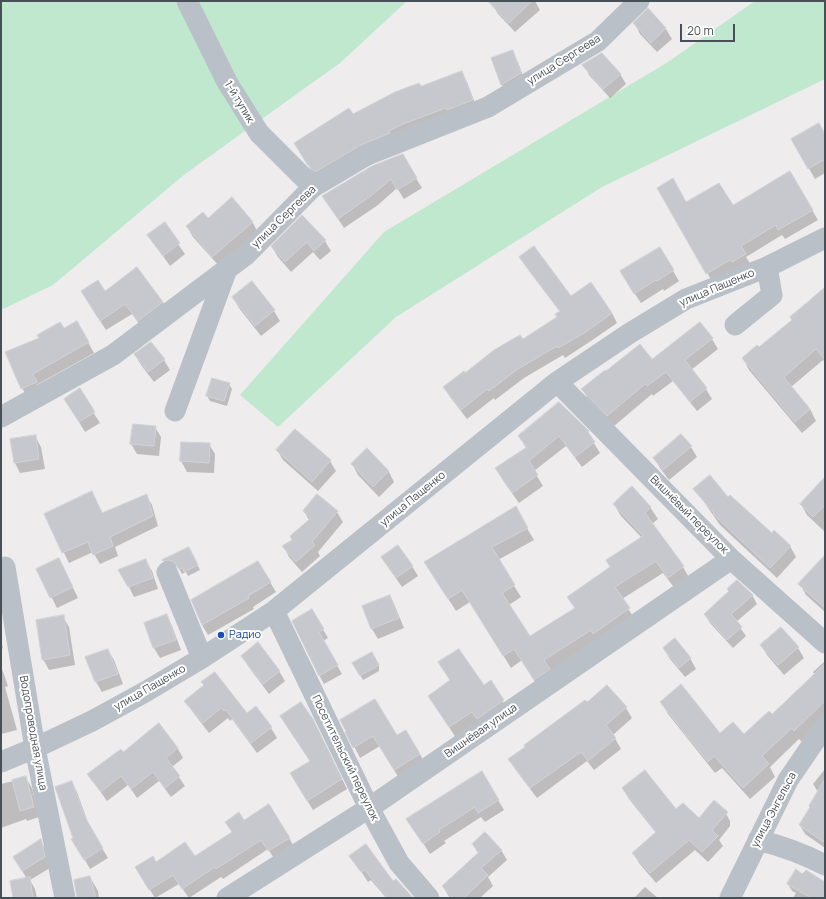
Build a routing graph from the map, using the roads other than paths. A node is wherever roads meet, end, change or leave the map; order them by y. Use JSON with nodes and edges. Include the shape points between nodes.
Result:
{"nodes":[{"id":1,"x":187,"y":1,"type":"edge"},
{"id":2,"x":639,"y":1,"type":"edge"},
{"id":3,"x":312,"y":187,"type":"junction"},
{"id":4,"x":825,"y":238,"type":"edge"},
{"id":5,"x":768,"y":267,"type":"junction"},
{"id":6,"x":227,"y":269,"type":"junction"},
{"id":7,"x":735,"y":325,"type":"dead end"},
{"id":8,"x":557,"y":382,"type":"junction"},
{"id":9,"x":175,"y":411,"type":"dead end"},
{"id":10,"x":1,"y":418,"type":"edge"},
{"id":11,"x":731,"y":559,"type":"junction"},
{"id":12,"x":5,"y":567,"type":"dead end"},
{"id":13,"x":167,"y":572,"type":"dead end"},
{"id":14,"x":274,"y":611,"type":"junction"},
{"id":15,"x":825,"y":643,"type":"edge"},
{"id":16,"x":202,"y":658,"type":"junction"},
{"id":17,"x":825,"y":726,"type":"edge"},
{"id":18,"x":35,"y":748,"type":"junction"},
{"id":19,"x":1,"y":762,"type":"edge"},
{"id":20,"x":369,"y":808,"type":"junction"},
{"id":21,"x":758,"y":840,"type":"junction"},
{"id":22,"x":825,"y":865,"type":"edge"},
{"id":23,"x":66,"y":898,"type":"edge"},
{"id":24,"x":227,"y":898,"type":"edge"},
{"id":25,"x":429,"y":898,"type":"edge"},
{"id":26,"x":730,"y":898,"type":"edge"}],
"edges":[{"from":1,"to":3,"type":"street","name":"1-й тупик","via":[[227,82],[259,133]]},
{"from":2,"to":3,"type":"street","name":"улица Сергеева","via":[[598,41],[488,107],[367,156]]},
{"from":3,"to":6,"type":"street","name":"улица Сергеева","via":[[247,254]]},
{"from":4,"to":5,"type":"street","name":"улица Пащенко"},
{"from":5,"to":7,"type":"street","via":[[772,295]]},
{"from":5,"to":8,"type":"street","name":"улица Пащенко","via":[[686,299]]},
{"from":6,"to":9,"type":"street"},
{"from":6,"to":10,"type":"street","name":"улица Сергеева","via":[[113,355]]},
{"from":8,"to":11,"type":"street","name":"Вишнёвый переулок"},
{"from":8,"to":14,"type":"street","name":"улица Пащенко"},
{"from":11,"to":15,"type":"street","name":"Вишнёвый переулок"},
{"from":11,"to":20,"type":"street","name":"Вишнёвая улица"},
{"from":12,"to":18,"type":"street","name":"Водопроводная улица"},
{"from":13,"to":16,"type":"street"},
{"from":14,"to":16,"type":"street","name":"улица Пащенко"},
{"from":14,"to":20,"type":"street","name":"Посетительский переулок"},
{"from":16,"to":18,"type":"street","name":"улица Пащенко","via":[[92,721]]},
{"from":17,"to":21,"type":"street","name":"улица Энгельса","via":[[788,780]]},
{"from":18,"to":19,"type":"street","name":"улица Пащенко"},
{"from":18,"to":23,"type":"street","name":"Водопроводная улица"},
{"from":20,"to":24,"type":"street","name":"Вишнёвая улица"},
{"from":20,"to":25,"type":"street","name":"Посетительский переулок","via":[[399,863]]},
{"from":21,"to":22,"type":"street","via":[[781,846]]},
{"from":21,"to":26,"type":"street","name":"улица Энгельса"}]}
